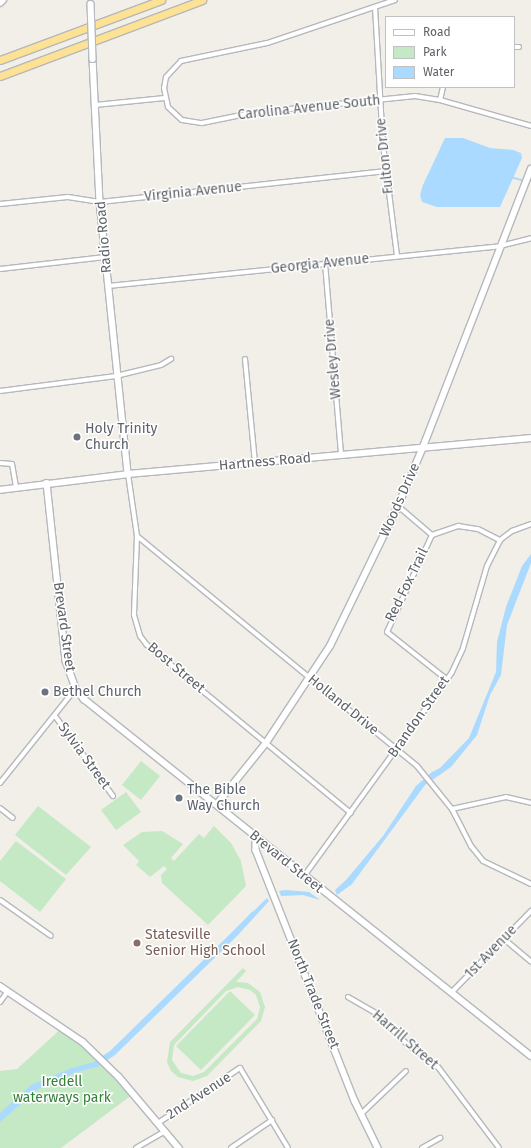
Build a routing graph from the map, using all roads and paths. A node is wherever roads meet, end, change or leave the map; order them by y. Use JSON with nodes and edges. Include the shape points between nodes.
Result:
{"nodes":[{"id":1,"x":3,"y":0,"type":"edge"},
{"id":2,"x":161,"y":0,"type":"edge"},
{"id":3,"x":202,"y":0,"type":"edge"},
{"id":4,"x":395,"y":0,"type":"edge"},
{"id":5,"x":91,"y":2,"type":"edge"},
{"id":6,"x":0,"y":3,"type":"edge"},
{"id":7,"x":374,"y":7,"type":"junction"},
{"id":8,"x":515,"y":47,"type":"edge"},
{"id":9,"x":519,"y":47,"type":"dead end"},
{"id":10,"x":0,"y":60,"type":"edge"},
{"id":11,"x":0,"y":76,"type":"edge"},
{"id":12,"x":443,"y":88,"type":"edge"},
{"id":13,"x":165,"y":98,"type":"junction"},
{"id":14,"x":380,"y":100,"type":"junction"},
{"id":15,"x":440,"y":100,"type":"junction"},
{"id":16,"x":95,"y":105,"type":"junction"},
{"id":17,"x":531,"y":126,"type":"edge"},
{"id":18,"x":531,"y":169,"type":"edge"},
{"id":19,"x":386,"y":171,"type":"junction"},
{"id":20,"x":100,"y":202,"type":"junction"},
{"id":21,"x":0,"y":204,"type":"edge"},
{"id":22,"x":531,"y":238,"type":"edge"},
{"id":23,"x":500,"y":246,"type":"junction"},
{"id":24,"x":397,"y":256,"type":"junction"},
{"id":25,"x":105,"y":257,"type":"junction"},
{"id":26,"x":325,"y":263,"type":"junction"},
{"id":27,"x":0,"y":269,"type":"edge"},
{"id":28,"x":108,"y":286,"type":"junction"},
{"id":29,"x":171,"y":359,"type":"dead end"},
{"id":30,"x":245,"y":359,"type":"dead end"},
{"id":31,"x":116,"y":376,"type":"junction"},
{"id":32,"x":0,"y":391,"type":"edge"},
{"id":33,"x":531,"y":438,"type":"edge"},
{"id":34,"x":423,"y":447,"type":"junction"},
{"id":35,"x":341,"y":455,"type":"junction"},
{"id":36,"x":0,"y":463,"type":"edge"},
{"id":37,"x":255,"y":463,"type":"junction"},
{"id":38,"x":128,"y":474,"type":"junction"},
{"id":39,"x":47,"y":483,"type":"junction"},
{"id":40,"x":16,"y":487,"type":"junction"},
{"id":41,"x":0,"y":490,"type":"edge"},
{"id":42,"x":398,"y":506,"type":"junction"},
{"id":43,"x":531,"y":524,"type":"edge"},
{"id":44,"x":432,"y":535,"type":"junction"},
{"id":45,"x":137,"y":536,"type":"junction"},
{"id":46,"x":500,"y":540,"type":"junction"},
{"id":47,"x":310,"y":679,"type":"junction"},
{"id":48,"x":446,"y":679,"type":"junction"},
{"id":49,"x":76,"y":688,"type":"junction"},
{"id":50,"x":55,"y":716,"type":"junction"},
{"id":51,"x":266,"y":742,"type":"junction"},
{"id":52,"x":397,"y":748,"type":"junction"},
{"id":53,"x":0,"y":783,"type":"edge"},
{"id":54,"x":113,"y":796,"type":"dead end"},
{"id":55,"x":531,"y":803,"type":"edge"},
{"id":56,"x":217,"y":804,"type":"junction"},
{"id":57,"x":0,"y":808,"type":"edge"},
{"id":58,"x":452,"y":809,"type":"junction"},
{"id":59,"x":351,"y":813,"type":"junction"},
{"id":60,"x":13,"y":818,"type":"dead end"},
{"id":61,"x":256,"y":838,"type":"junction"},
{"id":62,"x":304,"y":877,"type":"junction"},
{"id":63,"x":531,"y":884,"type":"edge"},
{"id":64,"x":0,"y":900,"type":"edge"},
{"id":65,"x":531,"y":911,"type":"edge"},
{"id":66,"x":52,"y":936,"type":"dead end"},
{"id":67,"x":504,"y":939,"type":"junction"},
{"id":68,"x":531,"y":962,"type":"edge"},
{"id":69,"x":0,"y":986,"type":"edge"},
{"id":70,"x":8,"y":991,"type":"junction"},
{"id":71,"x":450,"y":993,"type":"junction"},
{"id":72,"x":348,"y":997,"type":"dead end"},
{"id":73,"x":0,"y":1002,"type":"edge"},
{"id":74,"x":531,"y":1056,"type":"edge"},
{"id":75,"x":406,"y":1071,"type":"dead end"},
{"id":76,"x":361,"y":1114,"type":"junction"},
{"id":77,"x":272,"y":1120,"type":"junction"},
{"id":78,"x":158,"y":1123,"type":"junction"},
{"id":79,"x":165,"y":1131,"type":"junction"},
{"id":80,"x":440,"y":1138,"type":"dead end"},
{"id":81,"x":136,"y":1148,"type":"edge"},
{"id":82,"x":179,"y":1148,"type":"edge"},
{"id":83,"x":231,"y":1148,"type":"edge"},
{"id":84,"x":288,"y":1148,"type":"edge"},
{"id":85,"x":378,"y":1148,"type":"edge"},
{"id":86,"x":422,"y":1148,"type":"edge"},
{"id":87,"x":499,"y":1148,"type":"edge"}],
"edges":[{"from":1,"to":6,"type":"street"},
{"from":2,"to":10,"type":"highway"},
{"from":3,"to":11,"type":"highway"},
{"from":4,"to":7,"type":"street"},
{"from":5,"to":16,"type":"street","name":"Radio Road","bridge":true},
{"from":7,"to":13,"type":"street","via":[[267,43],[181,61],[166,77]]},
{"from":7,"to":14,"type":"street","name":"Fulton Drive"},
{"from":8,"to":9,"type":"street"},
{"from":12,"to":15,"type":"street"},
{"from":13,"to":14,"type":"street","name":"Carolina Avenue South","via":[[174,114],[191,123],[272,110]]},
{"from":13,"to":16,"type":"street"},
{"from":14,"to":15,"type":"street","name":"Carolina Avenue South","via":[[415,96]]},
{"from":14,"to":19,"type":"street","name":"Fulton Drive"},
{"from":15,"to":17,"type":"street","name":"Carolina Avenue South"},
{"from":16,"to":20,"type":"street","name":"Radio Road"},
{"from":18,"to":23,"type":"street","name":"Woods Drive"},
{"from":19,"to":20,"type":"street","name":"Virginia Avenue"},
{"from":19,"to":24,"type":"street","name":"Fulton Drive"},
{"from":20,"to":21,"type":"street","name":"Virginia Avenue","via":[[68,197]]},
{"from":20,"to":25,"type":"street","name":"Radio Road"},
{"from":22,"to":23,"type":"street","name":"Georgia Avenue"},
{"from":23,"to":24,"type":"street","name":"Georgia Avenue"},
{"from":23,"to":34,"type":"street","name":"Woods Drive"},
{"from":24,"to":26,"type":"street","name":"Georgia Avenue"},
{"from":25,"to":27,"type":"street"},
{"from":25,"to":28,"type":"street","name":"Radio Road"},
{"from":26,"to":28,"type":"street","name":"Georgia Avenue"},
{"from":26,"to":35,"type":"street","name":"Wesley Drive"},
{"from":28,"to":31,"type":"street","name":"Radio Road"},
{"from":29,"to":31,"type":"street","via":[[160,365]]},
{"from":30,"to":37,"type":"street"},
{"from":31,"to":32,"type":"street"},
{"from":31,"to":38,"type":"street","name":"Radio Road"},
{"from":33,"to":34,"type":"street","name":"Hartness Road"},
{"from":34,"to":35,"type":"street","name":"Hartness Road"},
{"from":34,"to":42,"type":"street","name":"Woods Drive"},
{"from":35,"to":37,"type":"street","name":"Hartness Road"},
{"from":36,"to":40,"type":"street","via":[[12,464]]},
{"from":37,"to":38,"type":"street","name":"Hartness Road"},
{"from":38,"to":39,"type":"street","name":"Hartness Road"},
{"from":38,"to":45,"type":"street","name":"Bost Street"},
{"from":39,"to":40,"type":"street","name":"Hartness Road"},
{"from":39,"to":49,"type":"street","name":"Brevard Street","via":[[65,653]]},
{"from":40,"to":41,"type":"street","name":"Hartness Road"},
{"from":42,"to":44,"type":"street"},
{"from":42,"to":47,"type":"street","name":"Woods Drive","via":[[330,646]]},
{"from":43,"to":46,"type":"street","via":[[512,531]]},
{"from":44,"to":46,"type":"street","via":[[458,526],[478,529]]},
{"from":44,"to":48,"type":"street","name":"Red Fox Trail","via":[[387,632]]},
{"from":45,"to":47,"type":"street","name":"Holland Drive"},
{"from":45,"to":51,"type":"street","name":"Bost Street","via":[[134,614],[140,636],[147,645]]},
{"from":46,"to":48,"type":"street","name":"Brandon Street","via":[[487,566],[463,648]]},
{"from":47,"to":51,"type":"street","name":"Woods Drive"},
{"from":47,"to":52,"type":"street","name":"Holland Drive"},
{"from":48,"to":52,"type":"street","name":"Brandon Street"},
{"from":49,"to":50,"type":"street"},
{"from":49,"to":56,"type":"street","name":"Brevard Street","via":[[84,699]]},
{"from":50,"to":53,"type":"street"},
{"from":50,"to":54,"type":"street","name":"Sylvia Street"},
{"from":51,"to":56,"type":"street","name":"Woods Drive"},
{"from":51,"to":59,"type":"street","name":"Bost Street"},
{"from":52,"to":58,"type":"street","name":"Holland Drive","via":[[425,776]]},
{"from":52,"to":59,"type":"street","name":"Brandon Street"},
{"from":55,"to":58,"type":"street","via":[[506,797]]},
{"from":56,"to":61,"type":"street","name":"Brevard Street"},
{"from":57,"to":60,"type":"street"},
{"from":58,"to":63,"type":"street","name":"Holland Drive","via":[[471,846],[483,861]]},
{"from":59,"to":62,"type":"street","name":"Brandon Street"},
{"from":61,"to":62,"type":"street","name":"Brevard Street"},
{"from":61,"to":76,"type":"street","name":"North Trade Street","via":[[256,850]]},
{"from":62,"to":71,"type":"street","name":"Brevard Street"},
{"from":64,"to":66,"type":"street"},
{"from":65,"to":67,"type":"street","name":"1st Avenue"},
{"from":67,"to":68,"type":"street"},
{"from":67,"to":71,"type":"street","name":"1st Avenue"},
{"from":69,"to":70,"type":"street"},
{"from":70,"to":73,"type":"street"},
{"from":70,"to":78,"type":"street","via":[[83,1042],[108,1065]]},
{"from":71,"to":74,"type":"street","name":"Brevard Street"},
{"from":72,"to":87,"type":"street","name":"Harrill Street","via":[[374,1012],[406,1043],[438,1067]]},
{"from":75,"to":76,"type":"street"},
{"from":76,"to":85,"type":"street","name":"North Trade Street"},
{"from":77,"to":78,"type":"street","name":"2nd Avenue","via":[[240,1068]]},
{"from":77,"to":83,"type":"street"},
{"from":77,"to":84,"type":"street"},
{"from":78,"to":79,"type":"street"},
{"from":79,"to":81,"type":"street"},
{"from":79,"to":82,"type":"street"},
{"from":80,"to":86,"type":"street"}]}
